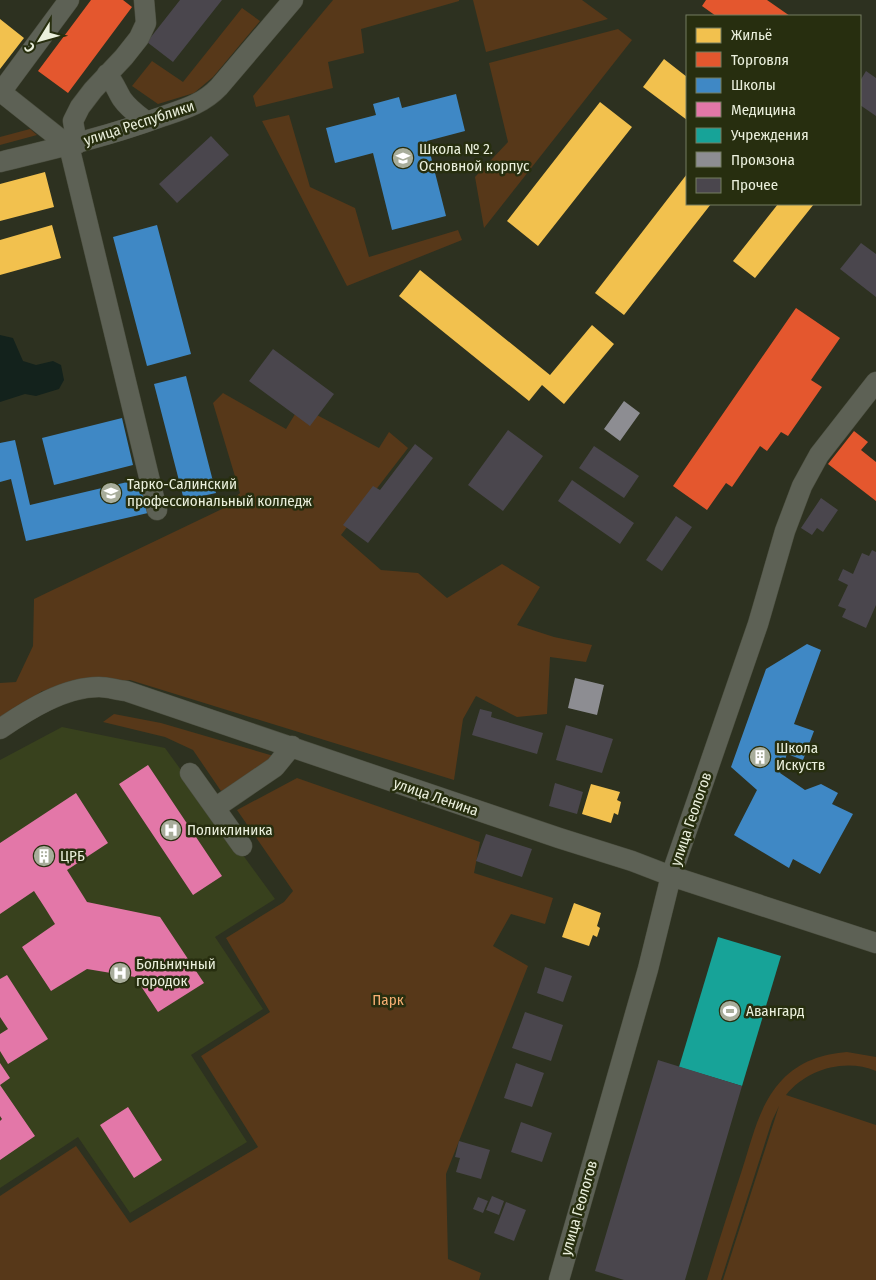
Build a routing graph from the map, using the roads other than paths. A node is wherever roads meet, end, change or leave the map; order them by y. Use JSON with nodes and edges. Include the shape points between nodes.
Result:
{"nodes":[{"id":1,"x":70,"y":0,"type":"edge"},
{"id":2,"x":144,"y":0,"type":"edge"},
{"id":3,"x":293,"y":0,"type":"edge"},
{"id":4,"x":108,"y":74,"type":"junction"},
{"id":5,"x":0,"y":93,"type":"edge"},
{"id":6,"x":147,"y":122,"type":"junction"},
{"id":7,"x":73,"y":145,"type":"junction"},
{"id":8,"x":0,"y":162,"type":"edge"},
{"id":9,"x":876,"y":382,"type":"edge"},
{"id":10,"x":157,"y":510,"type":"dead end"},
{"id":11,"x":0,"y":729,"type":"edge"},
{"id":12,"x":292,"y":746,"type":"junction"},
{"id":13,"x":190,"y":773,"type":"dead end"},
{"id":14,"x":215,"y":808,"type":"junction"},
{"id":15,"x":242,"y":846,"type":"dead end"},
{"id":16,"x":671,"y":876,"type":"junction"},
{"id":17,"x":876,"y":943,"type":"edge"},
{"id":18,"x":559,"y":1280,"type":"edge"}],
"edges":[{"from":1,"to":5,"type":"street"},
{"from":2,"to":4,"type":"street","via":[[146,23],[139,38]]},
{"from":3,"to":6,"type":"street","name":"улица Республики","via":[[210,97]]},
{"from":4,"to":6,"type":"street","via":[[130,109]]},
{"from":4,"to":7,"type":"street","via":[[73,120]]},
{"from":5,"to":7,"type":"street"},
{"from":6,"to":7,"type":"street","name":"улица Республики"},
{"from":7,"to":8,"type":"street","name":"улица Республики"},
{"from":7,"to":10,"type":"street"},
{"from":9,"to":16,"type":"street","name":"улица Геологов","via":[[819,455],[802,486]]},
{"from":11,"to":12,"type":"street","name":"улица Ленина","via":[[55,697],[98,687],[126,691]]},
{"from":12,"to":14,"type":"street","via":[[275,767]]},
{"from":12,"to":16,"type":"street","name":"улица Ленина"},
{"from":13,"to":14,"type":"street"},
{"from":14,"to":15,"type":"street"},
{"from":16,"to":17,"type":"street","name":"улица Ленина"},
{"from":16,"to":18,"type":"street","name":"улица Геологов","via":[[648,969]]}]}
